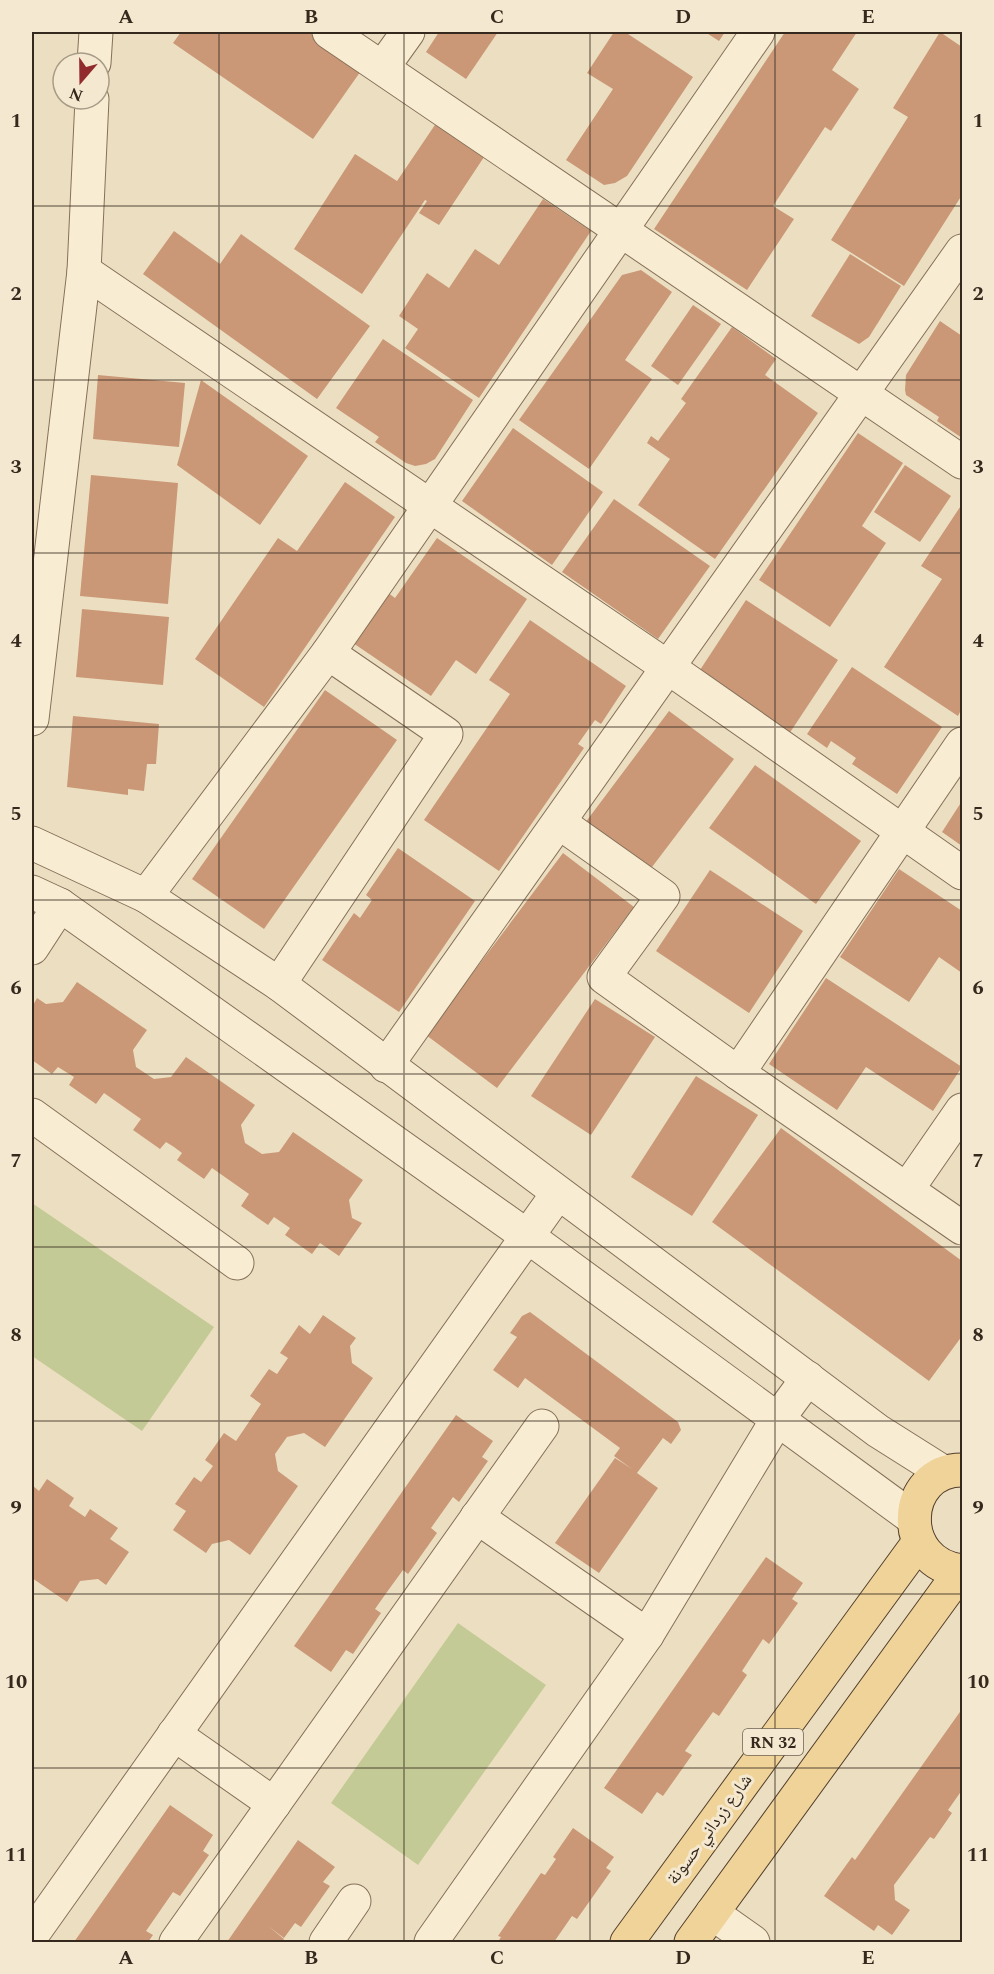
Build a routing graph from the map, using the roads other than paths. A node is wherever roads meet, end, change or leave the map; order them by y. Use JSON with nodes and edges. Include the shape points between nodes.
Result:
{"nodes":[{"id":1,"x":96,"y":32,"type":"edge"},
{"id":2,"x":329,"y":32,"type":"edge"},
{"id":3,"x":408,"y":32,"type":"edge"},
{"id":4,"x":758,"y":32,"type":"edge"},
{"id":5,"x":95,"y":51,"type":"edge"},
{"id":6,"x":382,"y":67,"type":"junction"},
{"id":7,"x":91,"y":111,"type":"edge"},
{"id":8,"x":621,"y":231,"type":"junction"},
{"id":9,"x":963,"y":251,"type":"edge"},
{"id":10,"x":84,"y":271,"type":"junction"},
{"id":11,"x":863,"y":393,"type":"junction"},
{"id":12,"x":963,"y":462,"type":"edge"},
{"id":13,"x":430,"y":506,"type":"junction"},
{"id":14,"x":328,"y":653,"type":"junction"},
{"id":15,"x":669,"y":668,"type":"junction"},
{"id":16,"x":32,"y":719,"type":"edge"},
{"id":17,"x":963,"y":744,"type":"edge"},
{"id":18,"x":560,"y":823,"type":"junction"},
{"id":19,"x":903,"y":832,"type":"junction"},
{"id":20,"x":32,"y":843,"type":"edge"},
{"id":21,"x":963,"y":873,"type":"edge"},
{"id":22,"x":146,"y":896,"type":"junction"},
{"id":23,"x":46,"y":898,"type":"edge"},
{"id":24,"x":32,"y":948,"type":"edge"},
{"id":25,"x":279,"y":984,"type":"junction"},
{"id":26,"x":386,"y":1066,"type":"junction"},
{"id":27,"x":738,"y":1073,"type":"junction"},
{"id":28,"x":963,"y":1110,"type":"edge"},
{"id":29,"x":32,"y":1115,"type":"edge"},
{"id":30,"x":908,"y":1188,"type":"junction"},
{"id":31,"x":558,"y":1193,"type":"junction"},
{"id":32,"x":963,"y":1228,"type":"edge"},
{"id":33,"x":527,"y":1236,"type":"junction"},
{"id":34,"x":237,"y":1263,"type":"dead end"},
{"id":35,"x":808,"y":1378,"type":"junction"},
{"id":36,"x":777,"y":1420,"type":"junction"},
{"id":37,"x":542,"y":1426,"type":"dead end"},
{"id":38,"x":956,"y":1469,"type":"edge"},
{"id":39,"x":477,"y":1517,"type":"junction"},
{"id":40,"x":916,"y":1531,"type":"junction"},
{"id":41,"x":962,"y":1571,"type":"edge"},
{"id":42,"x":647,"y":1635,"type":"junction"},
{"id":43,"x":174,"y":1734,"type":"junction"},
{"id":44,"x":274,"y":1804,"type":"junction"},
{"id":45,"x":354,"y":1902,"type":"dead end"},
{"id":46,"x":712,"y":1913,"type":"junction"},
{"id":47,"x":32,"y":1935,"type":"edge"},
{"id":48,"x":176,"y":1942,"type":"edge"},
{"id":49,"x":326,"y":1942,"type":"edge"},
{"id":50,"x":431,"y":1942,"type":"edge"},
{"id":51,"x":627,"y":1942,"type":"edge"},
{"id":52,"x":691,"y":1942,"type":"edge"},
{"id":53,"x":753,"y":1942,"type":"edge"}],
"edges":[{"from":1,"to":5,"type":"street"},
{"from":2,"to":6,"type":"street"},
{"from":3,"to":6,"type":"street"},
{"from":4,"to":8,"type":"street"},
{"from":6,"to":8,"type":"street"},
{"from":7,"to":10,"type":"street"},
{"from":8,"to":11,"type":"street"},
{"from":8,"to":13,"type":"street"},
{"from":9,"to":11,"type":"street"},
{"from":10,"to":13,"type":"street"},
{"from":10,"to":16,"type":"street"},
{"from":11,"to":12,"type":"street"},
{"from":11,"to":15,"type":"street"},
{"from":13,"to":14,"type":"street"},
{"from":13,"to":15,"type":"street"},
{"from":14,"to":22,"type":"street"},
{"from":14,"to":25,"type":"street","via":[[446,734]]},
{"from":15,"to":18,"type":"street"},
{"from":15,"to":19,"type":"street"},
{"from":17,"to":19,"type":"street"},
{"from":18,"to":26,"type":"street"},
{"from":18,"to":27,"type":"street","via":[[663,896],[604,977]]},
{"from":19,"to":21,"type":"street"},
{"from":19,"to":27,"type":"street"},
{"from":20,"to":22,"type":"street"},
{"from":22,"to":25,"type":"street"},
{"from":23,"to":24,"type":"street"},
{"from":23,"to":33,"type":"street"},
{"from":25,"to":26,"type":"street"},
{"from":26,"to":31,"type":"street"},
{"from":27,"to":30,"type":"street"},
{"from":28,"to":30,"type":"street"},
{"from":29,"to":34,"type":"street"},
{"from":30,"to":32,"type":"street"},
{"from":31,"to":33,"type":"street"},
{"from":31,"to":35,"type":"street"},
{"from":33,"to":36,"type":"street"},
{"from":33,"to":43,"type":"street"},
{"from":35,"to":36,"type":"street"},
{"from":35,"to":38,"type":"street","via":[[878,1431]]},
{"from":36,"to":40,"type":"street"},
{"from":36,"to":42,"type":"street"},
{"from":37,"to":39,"type":"street"},
{"from":38,"to":40,"type":"main road","name":"شارع زرداني حسونة","via":[[925,1489],[917,1503]]},
{"from":39,"to":42,"type":"street"},
{"from":39,"to":44,"type":"street"},
{"from":40,"to":41,"type":"main road","via":[[936,1562]]},
{"from":40,"to":51,"type":"main road","name":"شارع زرداني حسونة","number":"RN 32"},
{"from":41,"to":46,"type":"main road","number":"RN 32"},
{"from":42,"to":50,"type":"street"},
{"from":43,"to":44,"type":"street"},
{"from":43,"to":47,"type":"street"},
{"from":44,"to":48,"type":"street"},
{"from":45,"to":49,"type":"street"},
{"from":46,"to":52,"type":"main road","number":"RN 32"},
{"from":46,"to":53,"type":"street"}]}
